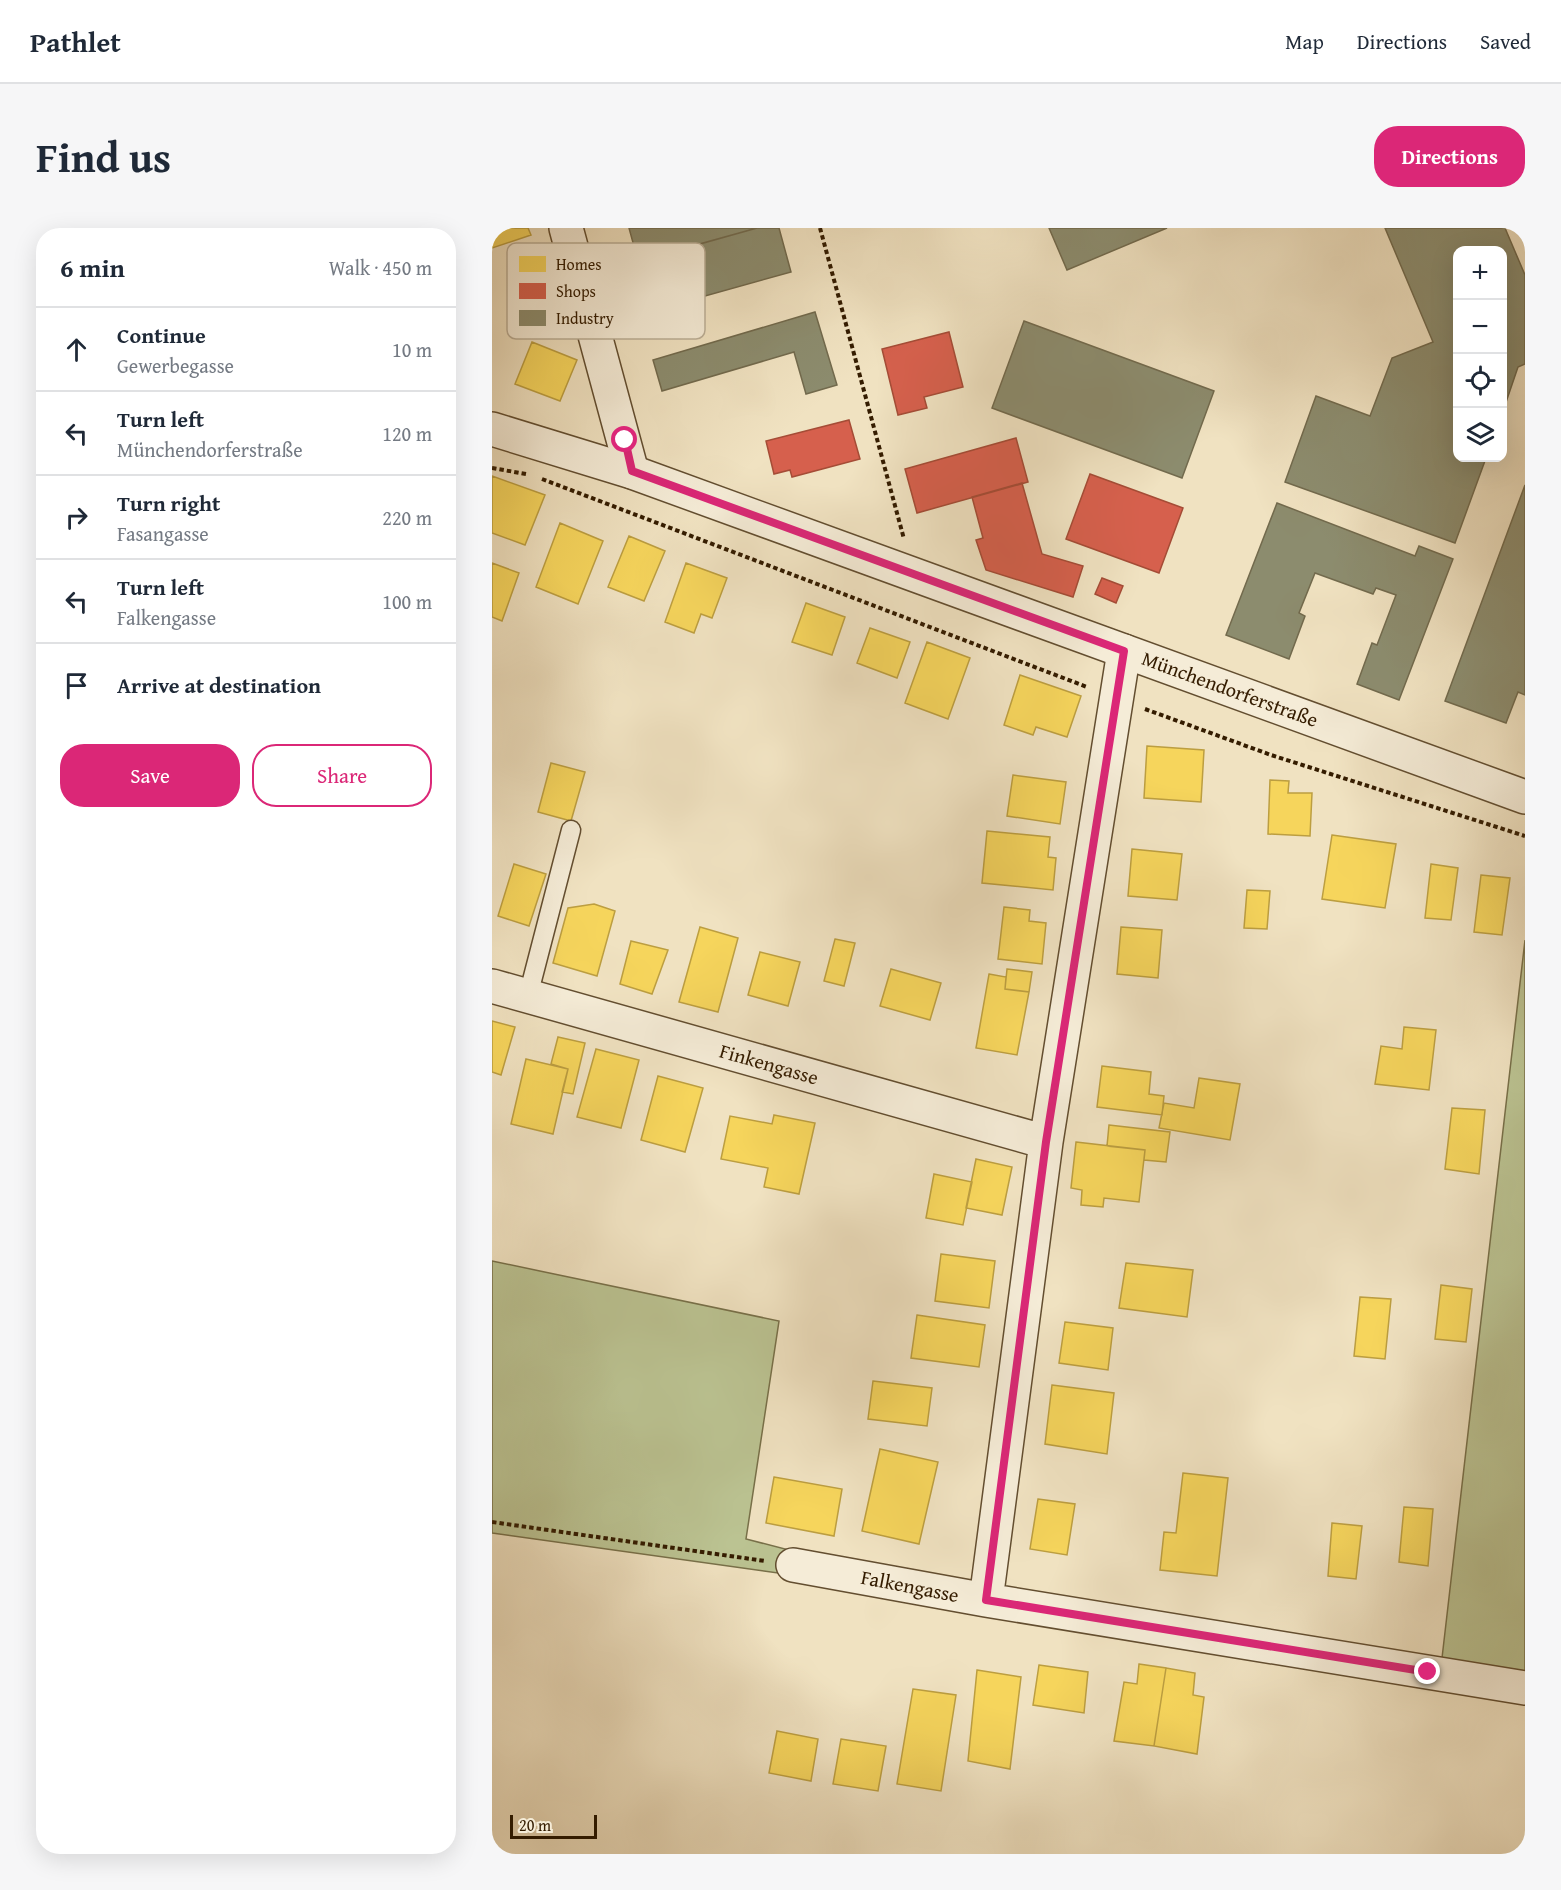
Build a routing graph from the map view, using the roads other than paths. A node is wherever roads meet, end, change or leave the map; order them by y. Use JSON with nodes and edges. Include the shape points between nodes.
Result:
{"nodes":[{"id":1,"x":566,"y":228,"type":"edge"},
{"id":2,"x":570,"y":243,"type":"edge"},
{"id":3,"x":596,"y":339,"type":"edge"},
{"id":4,"x":492,"y":429,"type":"edge"},
{"id":5,"x":632,"y":471,"type":"junction"},
{"id":6,"x":1124,"y":651,"type":"junction"},
{"id":7,"x":1525,"y":797,"type":"edge"},
{"id":8,"x":571,"y":830,"type":"dead end"},
{"id":9,"x":492,"y":986,"type":"edge"},
{"id":10,"x":528,"y":996,"type":"junction"},
{"id":11,"x":1046,"y":1142,"type":"junction"},
{"id":12,"x":793,"y":1564,"type":"road end"},
{"id":13,"x":986,"y":1600,"type":"junction"},
{"id":14,"x":1525,"y":1688,"type":"edge"}],
"edges":[{"from":1,"to":2,"type":"street"},
{"from":3,"to":5,"type":"street"},
{"from":4,"to":5,"type":"street","name":"Münchendorferstraße"},
{"from":5,"to":6,"type":"street","name":"Münchendorferstraße"},
{"from":6,"to":7,"type":"street","name":"Münchendorferstraße"},
{"from":6,"to":11,"type":"street"},
{"from":8,"to":10,"type":"lane"},
{"from":9,"to":10,"type":"street","name":"Finkengasse"},
{"from":10,"to":11,"type":"street","name":"Finkengasse"},
{"from":11,"to":13,"type":"street"},
{"from":12,"to":13,"type":"street","name":"Falkengasse"},
{"from":13,"to":14,"type":"street","name":"Falkengasse"}]}
